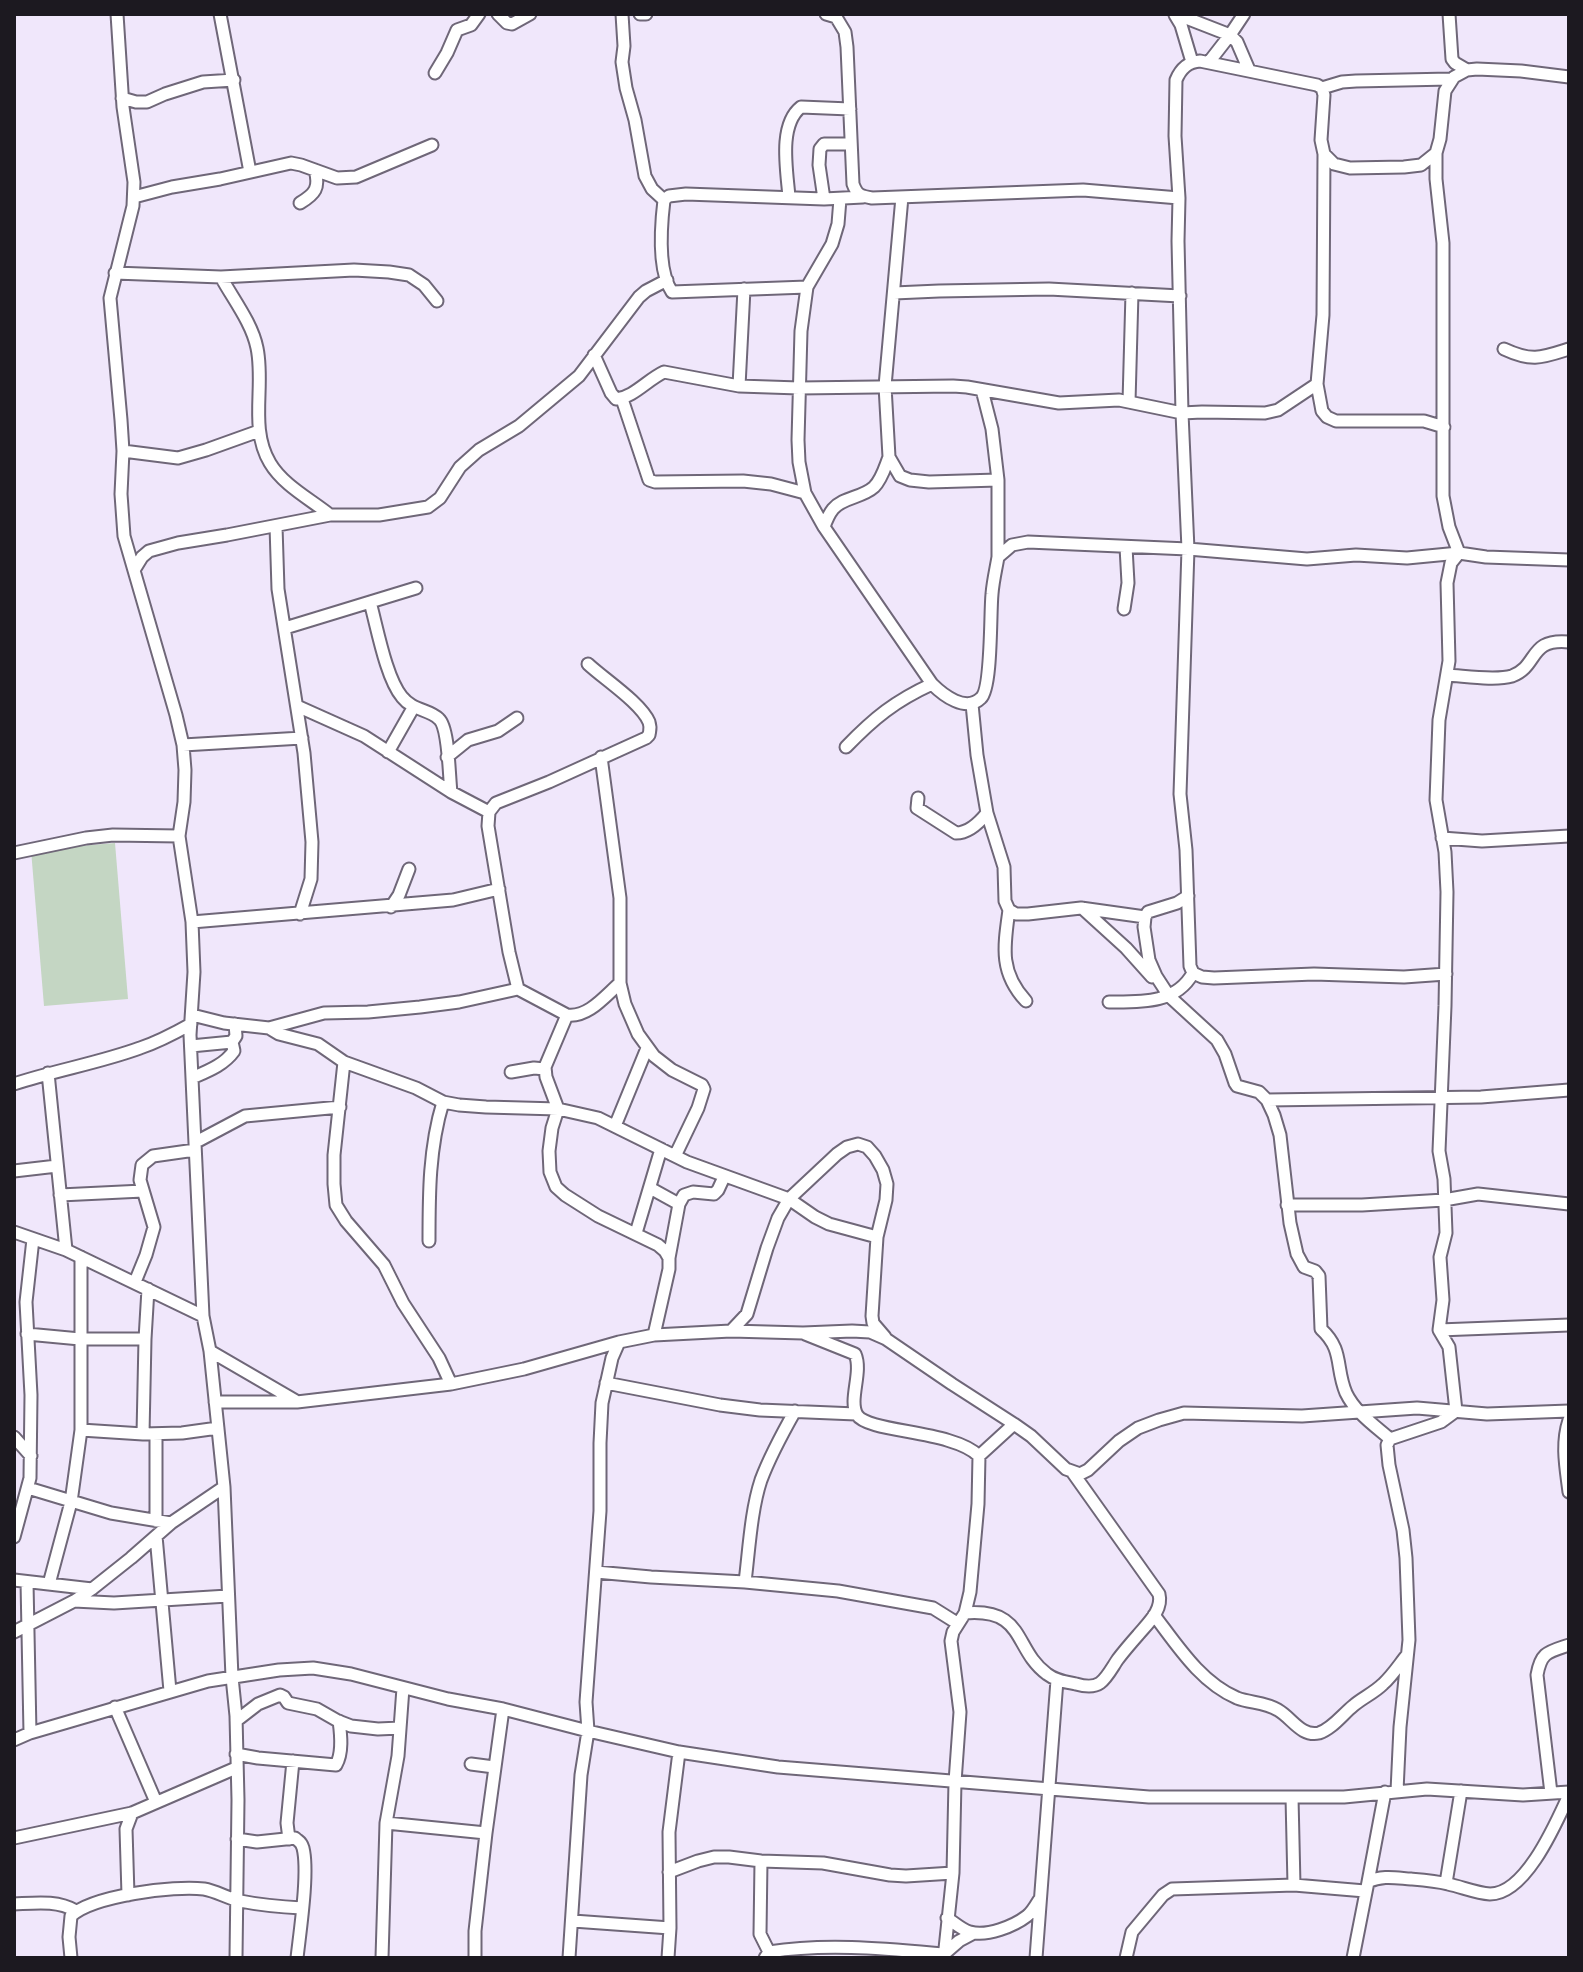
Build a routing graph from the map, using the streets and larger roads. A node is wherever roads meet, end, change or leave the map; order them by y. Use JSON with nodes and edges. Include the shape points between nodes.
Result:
{"nodes":[{"id":1,"x":117,"y":14,"type":"edge"},
{"id":2,"x":220,"y":14,"type":"edge"},
{"id":3,"x":479,"y":14,"type":"edge"},
{"id":4,"x":498,"y":14,"type":"edge"},
{"id":5,"x":530,"y":14,"type":"edge"},
{"id":6,"x":622,"y":14,"type":"edge"},
{"id":7,"x":826,"y":14,"type":"edge"},
{"id":8,"x":1175,"y":14,"type":"edge"},
{"id":9,"x":1244,"y":14,"type":"edge"},
{"id":10,"x":1449,"y":14,"type":"edge"},
{"id":11,"x":1230,"y":35,"type":"junction"},
{"id":12,"x":1452,"y":59,"type":"junction"},
{"id":13,"x":1192,"y":62,"type":"junction"},
{"id":14,"x":1209,"y":62,"type":"junction"},
{"id":15,"x":1249,"y":70,"type":"junction"},
{"id":16,"x":1467,"y":70,"type":"junction"},
{"id":17,"x":435,"y":73,"type":"dead end"},
{"id":18,"x":1569,"y":77,"type":"edge"},
{"id":19,"x":234,"y":80,"type":"junction"},
{"id":20,"x":1450,"y":80,"type":"junction"},
{"id":21,"x":1322,"y":88,"type":"junction"},
{"id":22,"x":122,"y":98,"type":"junction"},
{"id":23,"x":850,"y":109,"type":"junction"},
{"id":24,"x":851,"y":144,"type":"junction"},
{"id":25,"x":432,"y":145,"type":"dead end"},
{"id":26,"x":1436,"y":153,"type":"junction"},
{"id":27,"x":1324,"y":154,"type":"junction"},
{"id":28,"x":1421,"y":165,"type":"junction"},
{"id":29,"x":315,"y":170,"type":"junction"},
{"id":30,"x":250,"y":172,"type":"junction"},
{"id":31,"x":1436,"y":179,"type":"junction"},
{"id":32,"x":134,"y":197,"type":"junction"},
{"id":33,"x":789,"y":197,"type":"junction"},
{"id":34,"x":863,"y":197,"type":"junction"},
{"id":35,"x":902,"y":197,"type":"junction"},
{"id":36,"x":1179,"y":198,"type":"junction"},
{"id":37,"x":824,"y":199,"type":"junction"},
{"id":38,"x":840,"y":199,"type":"junction"},
{"id":39,"x":664,"y":200,"type":"junction"},
{"id":40,"x":300,"y":203,"type":"dead end"},
{"id":41,"x":115,"y":273,"type":"junction"},
{"id":42,"x":221,"y":277,"type":"junction"},
{"id":43,"x":667,"y":280,"type":"junction"},
{"id":44,"x":807,"y":287,"type":"junction"},
{"id":45,"x":744,"y":289,"type":"junction"},
{"id":46,"x":894,"y":293,"type":"junction"},
{"id":47,"x":1132,"y":293,"type":"junction"},
{"id":48,"x":1180,"y":296,"type":"junction"},
{"id":49,"x":437,"y":301,"type":"dead end"},
{"id":50,"x":1504,"y":349,"type":"dead end"},
{"id":51,"x":1569,"y":349,"type":"edge"},
{"id":52,"x":594,"y":355,"type":"junction"},
{"id":53,"x":1317,"y":384,"type":"junction"},
{"id":54,"x":739,"y":386,"type":"junction"},
{"id":55,"x":885,"y":386,"type":"junction"},
{"id":56,"x":799,"y":388,"type":"junction"},
{"id":57,"x":982,"y":390,"type":"junction"},
{"id":58,"x":622,"y":399,"type":"junction"},
{"id":59,"x":1129,"y":402,"type":"junction"},
{"id":60,"x":1182,"y":413,"type":"junction"},
{"id":61,"x":1444,"y":427,"type":"junction"},
{"id":62,"x":259,"y":431,"type":"junction"},
{"id":63,"x":123,"y":451,"type":"junction"},
{"id":64,"x":889,"y":457,"type":"junction"},
{"id":65,"x":998,"y":480,"type":"junction"},
{"id":66,"x":805,"y":493,"type":"junction"},
{"id":67,"x":330,"y":515,"type":"junction"},
{"id":68,"x":276,"y":526,"type":"junction"},
{"id":69,"x":824,"y":527,"type":"junction"},
{"id":70,"x":1126,"y":547,"type":"junction"},
{"id":71,"x":1188,"y":549,"type":"junction"},
{"id":72,"x":1459,"y":553,"type":"junction"},
{"id":73,"x":998,"y":557,"type":"junction"},
{"id":74,"x":1569,"y":560,"type":"edge"},
{"id":75,"x":134,"y":570,"type":"junction"},
{"id":76,"x":416,"y":588,"type":"dead end"},
{"id":77,"x":370,"y":602,"type":"junction"},
{"id":78,"x":1124,"y":609,"type":"dead end"},
{"id":79,"x":285,"y":628,"type":"junction"},
{"id":80,"x":1569,"y":642,"type":"edge"},
{"id":81,"x":588,"y":664,"type":"dead end"},
{"id":82,"x":1447,"y":675,"type":"junction"},
{"id":83,"x":932,"y":684,"type":"junction"},
{"id":84,"x":972,"y":704,"type":"junction"},
{"id":85,"x":297,"y":706,"type":"junction"},
{"id":86,"x":413,"y":708,"type":"junction"},
{"id":87,"x":517,"y":718,"type":"dead end"},
{"id":88,"x":302,"y":738,"type":"junction"},
{"id":89,"x":183,"y":745,"type":"junction"},
{"id":90,"x":846,"y":747,"type":"dead end"},
{"id":91,"x":388,"y":752,"type":"junction"},
{"id":92,"x":447,"y":757,"type":"junction"},
{"id":93,"x":601,"y":757,"type":"junction"},
{"id":94,"x":451,"y":792,"type":"junction"},
{"id":95,"x":918,"y":798,"type":"dead end"},
{"id":96,"x":489,"y":812,"type":"junction"},
{"id":97,"x":987,"y":813,"type":"junction"},
{"id":98,"x":179,"y":836,"type":"junction"},
{"id":99,"x":1569,"y":836,"type":"edge"},
{"id":100,"x":1442,"y":838,"type":"junction"},
{"id":101,"x":14,"y":853,"type":"edge"},
{"id":102,"x":409,"y":869,"type":"dead end"},
{"id":103,"x":499,"y":889,"type":"junction"},
{"id":104,"x":1188,"y":896,"type":"junction"},
{"id":105,"x":391,"y":907,"type":"junction"},
{"id":106,"x":1081,"y":908,"type":"junction"},
{"id":107,"x":1009,"y":910,"type":"junction"},
{"id":108,"x":300,"y":914,"type":"junction"},
{"id":109,"x":1145,"y":917,"type":"junction"},
{"id":110,"x":192,"y":922,"type":"junction"},
{"id":111,"x":1193,"y":973,"type":"junction"},
{"id":112,"x":1446,"y":974,"type":"junction"},
{"id":113,"x":1155,"y":978,"type":"junction"},
{"id":114,"x":620,"y":983,"type":"junction"},
{"id":115,"x":518,"y":989,"type":"junction"},
{"id":116,"x":1169,"y":996,"type":"junction"},
{"id":117,"x":1026,"y":1001,"type":"dead end"},
{"id":118,"x":1147,"y":1001,"type":"junction"},
{"id":119,"x":1109,"y":1002,"type":"dead end"},
{"id":120,"x":567,"y":1015,"type":"junction"},
{"id":121,"x":192,"y":1020,"type":"junction"},
{"id":122,"x":235,"y":1024,"type":"junction"},
{"id":123,"x":269,"y":1028,"type":"junction"},
{"id":124,"x":232,"y":1042,"type":"junction"},
{"id":125,"x":191,"y":1046,"type":"junction"},
{"id":126,"x":647,"y":1048,"type":"junction"},
{"id":127,"x":344,"y":1062,"type":"junction"},
{"id":128,"x":545,"y":1069,"type":"junction"},
{"id":129,"x":511,"y":1072,"type":"dead end"},
{"id":130,"x":48,"y":1073,"type":"junction"},
{"id":131,"x":192,"y":1078,"type":"junction"},
{"id":132,"x":14,"y":1084,"type":"edge"},
{"id":133,"x":1569,"y":1090,"type":"edge"},
{"id":134,"x":1442,"y":1098,"type":"junction"},
{"id":135,"x":1267,"y":1100,"type":"junction"},
{"id":136,"x":443,"y":1102,"type":"junction"},
{"id":137,"x":340,"y":1107,"type":"junction"},
{"id":138,"x":558,"y":1109,"type":"junction"},
{"id":139,"x":615,"y":1126,"type":"junction"},
{"id":140,"x":195,"y":1146,"type":"junction"},
{"id":141,"x":661,"y":1149,"type":"junction"},
{"id":142,"x":675,"y":1156,"type":"junction"},
{"id":143,"x":57,"y":1166,"type":"junction"},
{"id":144,"x":14,"y":1171,"type":"edge"},
{"id":145,"x":724,"y":1177,"type":"junction"},
{"id":146,"x":650,"y":1188,"type":"junction"},
{"id":147,"x":143,"y":1191,"type":"junction"},
{"id":148,"x":60,"y":1195,"type":"junction"},
{"id":149,"x":789,"y":1199,"type":"junction"},
{"id":150,"x":1444,"y":1200,"type":"junction"},
{"id":151,"x":679,"y":1204,"type":"junction"},
{"id":152,"x":1569,"y":1204,"type":"edge"},
{"id":153,"x":1287,"y":1205,"type":"junction"},
{"id":154,"x":14,"y":1232,"type":"edge"},
{"id":155,"x":636,"y":1233,"type":"junction"},
{"id":156,"x":877,"y":1237,"type":"junction"},
{"id":157,"x":33,"y":1239,"type":"junction"},
{"id":158,"x":429,"y":1241,"type":"dead end"},
{"id":159,"x":66,"y":1250,"type":"junction"},
{"id":160,"x":81,"y":1257,"type":"junction"},
{"id":161,"x":669,"y":1258,"type":"junction"},
{"id":162,"x":135,"y":1282,"type":"junction"},
{"id":163,"x":148,"y":1289,"type":"junction"},
{"id":164,"x":203,"y":1316,"type":"junction"},
{"id":165,"x":1569,"y":1325,"type":"edge"},
{"id":166,"x":1439,"y":1330,"type":"junction"},
{"id":167,"x":731,"y":1331,"type":"junction"},
{"id":168,"x":803,"y":1333,"type":"junction"},
{"id":169,"x":27,"y":1334,"type":"junction"},
{"id":170,"x":654,"y":1335,"type":"junction"},
{"id":171,"x":80,"y":1339,"type":"junction"},
{"id":172,"x":145,"y":1339,"type":"junction"},
{"id":173,"x":886,"y":1339,"type":"junction"},
{"id":174,"x":619,"y":1342,"type":"junction"},
{"id":175,"x":210,"y":1351,"type":"junction"},
{"id":176,"x":606,"y":1383,"type":"junction"},
{"id":177,"x":451,"y":1384,"type":"junction"},
{"id":178,"x":215,"y":1402,"type":"junction"},
{"id":179,"x":297,"y":1402,"type":"junction"},
{"id":180,"x":795,"y":1411,"type":"junction"},
{"id":181,"x":1375,"y":1411,"type":"junction"},
{"id":182,"x":1456,"y":1411,"type":"junction"},
{"id":183,"x":1569,"y":1411,"type":"edge"},
{"id":184,"x":1360,"y":1413,"type":"junction"},
{"id":185,"x":856,"y":1414,"type":"junction"},
{"id":186,"x":1569,"y":1420,"type":"edge"},
{"id":187,"x":1014,"y":1424,"type":"junction"},
{"id":188,"x":218,"y":1428,"type":"junction"},
{"id":189,"x":1378,"y":1429,"type":"junction"},
{"id":190,"x":81,"y":1430,"type":"junction"},
{"id":191,"x":143,"y":1434,"type":"junction"},
{"id":192,"x":156,"y":1434,"type":"junction"},
{"id":193,"x":14,"y":1437,"type":"edge"},
{"id":194,"x":1390,"y":1439,"type":"junction"},
{"id":195,"x":31,"y":1456,"type":"junction"},
{"id":196,"x":979,"y":1456,"type":"junction"},
{"id":197,"x":1073,"y":1473,"type":"junction"},
{"id":198,"x":224,"y":1487,"type":"junction"},
{"id":199,"x":28,"y":1488,"type":"junction"},
{"id":200,"x":1569,"y":1492,"type":"edge"},
{"id":201,"x":71,"y":1502,"type":"junction"},
{"id":202,"x":156,"y":1521,"type":"junction"},
{"id":203,"x":171,"y":1523,"type":"junction"},
{"id":204,"x":156,"y":1536,"type":"junction"},
{"id":205,"x":14,"y":1537,"type":"edge"},
{"id":206,"x":596,"y":1572,"type":"junction"},
{"id":207,"x":14,"y":1580,"type":"edge"},
{"id":208,"x":27,"y":1582,"type":"junction"},
{"id":209,"x":745,"y":1582,"type":"junction"},
{"id":210,"x":49,"y":1584,"type":"junction"},
{"id":211,"x":92,"y":1589,"type":"junction"},
{"id":212,"x":228,"y":1596,"type":"junction"},
{"id":213,"x":74,"y":1601,"type":"junction"},
{"id":214,"x":161,"y":1601,"type":"junction"},
{"id":215,"x":1154,"y":1615,"type":"junction"},
{"id":216,"x":961,"y":1618,"type":"junction"},
{"id":217,"x":27,"y":1625,"type":"junction"},
{"id":218,"x":14,"y":1632,"type":"edge"},
{"id":219,"x":1569,"y":1645,"type":"edge"},
{"id":220,"x":1407,"y":1655,"type":"junction"},
{"id":221,"x":232,"y":1677,"type":"junction"},
{"id":222,"x":1057,"y":1680,"type":"junction"},
{"id":223,"x":403,"y":1688,"type":"junction"},
{"id":224,"x":170,"y":1691,"type":"junction"},
{"id":225,"x":115,"y":1707,"type":"junction"},
{"id":226,"x":503,"y":1709,"type":"junction"},
{"id":227,"x":236,"y":1721,"type":"junction"},
{"id":228,"x":339,"y":1721,"type":"junction"},
{"id":229,"x":400,"y":1728,"type":"junction"},
{"id":230,"x":588,"y":1731,"type":"junction"},
{"id":231,"x":30,"y":1733,"type":"junction"},
{"id":232,"x":14,"y":1740,"type":"edge"},
{"id":233,"x":679,"y":1752,"type":"junction"},
{"id":234,"x":236,"y":1754,"type":"junction"},
{"id":235,"x":293,"y":1761,"type":"junction"},
{"id":236,"x":471,"y":1764,"type":"dead end"},
{"id":237,"x":494,"y":1767,"type":"junction"},
{"id":238,"x":236,"y":1768,"type":"junction"},
{"id":239,"x":955,"y":1782,"type":"junction"},
{"id":240,"x":1048,"y":1790,"type":"junction"},
{"id":241,"x":1461,"y":1791,"type":"junction"},
{"id":242,"x":1391,"y":1792,"type":"junction"},
{"id":243,"x":1551,"y":1793,"type":"junction"},
{"id":244,"x":1569,"y":1794,"type":"edge"},
{"id":245,"x":1292,"y":1797,"type":"junction"},
{"id":246,"x":156,"y":1802,"type":"junction"},
{"id":247,"x":132,"y":1813,"type":"junction"},
{"id":248,"x":386,"y":1823,"type":"junction"},
{"id":249,"x":486,"y":1833,"type":"junction"},
{"id":250,"x":14,"y":1838,"type":"edge"},
{"id":251,"x":237,"y":1839,"type":"junction"},
{"id":252,"x":289,"y":1839,"type":"junction"},
{"id":253,"x":761,"y":1861,"type":"junction"},
{"id":254,"x":669,"y":1872,"type":"junction"},
{"id":255,"x":953,"y":1873,"type":"junction"},
{"id":256,"x":1446,"y":1883,"type":"junction"},
{"id":257,"x":1294,"y":1885,"type":"junction"},
{"id":258,"x":1367,"y":1887,"type":"junction"},
{"id":259,"x":128,"y":1895,"type":"junction"},
{"id":260,"x":1041,"y":1896,"type":"junction"},
{"id":261,"x":237,"y":1901,"type":"junction"},
{"id":262,"x":14,"y":1904,"type":"edge"},
{"id":263,"x":302,"y":1908,"type":"junction"},
{"id":264,"x":76,"y":1911,"type":"junction"},
{"id":265,"x":947,"y":1918,"type":"junction"},
{"id":266,"x":573,"y":1921,"type":"junction"},
{"id":267,"x":670,"y":1928,"type":"junction"},
{"id":268,"x":974,"y":1933,"type":"junction"},
{"id":269,"x":856,"y":1952,"type":"edge"},
{"id":270,"x":767,"y":1955,"type":"edge"},
{"id":271,"x":944,"y":1956,"type":"edge"},
{"id":272,"x":71,"y":1958,"type":"edge"},
{"id":273,"x":236,"y":1958,"type":"edge"},
{"id":274,"x":297,"y":1958,"type":"edge"},
{"id":275,"x":382,"y":1958,"type":"edge"},
{"id":276,"x":475,"y":1958,"type":"edge"},
{"id":277,"x":569,"y":1958,"type":"edge"},
{"id":278,"x":668,"y":1958,"type":"edge"},
{"id":279,"x":1036,"y":1958,"type":"edge"},
{"id":280,"x":1126,"y":1958,"type":"edge"},
{"id":281,"x":1353,"y":1958,"type":"edge"}],
"edges":[{"from":1,"to":22,"type":"street"},
{"from":2,"to":19,"type":"street"},
{"from":3,"to":17,"type":"street","via":[[471,25],[457,30]]},
{"from":4,"to":5,"type":"street","via":[[512,24]]},
{"from":6,"to":39,"type":"street","via":[[625,80],[645,176]]},
{"from":7,"to":23,"type":"street","via":[[836,17],[845,32]]},
{"from":8,"to":11,"type":"street"},
{"from":8,"to":13,"type":"street"},
{"from":9,"to":11,"type":"street"},
{"from":10,"to":12,"type":"street"},
{"from":11,"to":14,"type":"street"},
{"from":11,"to":15,"type":"street"},
{"from":12,"to":16,"type":"street"},
{"from":12,"to":20,"type":"street"},
{"from":13,"to":14,"type":"street"},
{"from":13,"to":36,"type":"street","via":[[1176,80]]},
{"from":14,"to":15,"type":"street"},
{"from":15,"to":21,"type":"street"},
{"from":16,"to":18,"type":"street"},
{"from":16,"to":20,"type":"street"},
{"from":19,"to":22,"type":"street","via":[[203,82],[147,102]]},
{"from":19,"to":30,"type":"street"},
{"from":20,"to":21,"type":"street","via":[[1356,81]]},
{"from":20,"to":26,"type":"street"},
{"from":21,"to":27,"type":"street"},
{"from":22,"to":32,"type":"street"},
{"from":23,"to":24,"type":"street"},
{"from":23,"to":33,"type":"street","via":[[801,107],[790,120]]},
{"from":24,"to":34,"type":"street","via":[[853,184]]},
{"from":24,"to":37,"type":"street","via":[[824,144],[820,149]]},
{"from":25,"to":29,"type":"street","via":[[356,177],[337,178]]},
{"from":26,"to":28,"type":"street"},
{"from":26,"to":31,"type":"street"},
{"from":27,"to":28,"type":"street","via":[[1334,164],[1350,168]]},
{"from":27,"to":53,"type":"street"},
{"from":28,"to":31,"type":"street"},
{"from":29,"to":30,"type":"street","via":[[291,163]]},
{"from":29,"to":40,"type":"street","via":[[316,190]]},
{"from":30,"to":32,"type":"street"},
{"from":31,"to":61,"type":"street","via":[[1443,243]]},
{"from":32,"to":41,"type":"street"},
{"from":33,"to":37,"type":"street"},
{"from":33,"to":39,"type":"street","via":[[686,194]]},
{"from":34,"to":35,"type":"street"},
{"from":34,"to":38,"type":"street"},
{"from":35,"to":36,"type":"street","via":[[1083,190]]},
{"from":35,"to":46,"type":"street"},
{"from":36,"to":48,"type":"street"},
{"from":37,"to":38,"type":"street"},
{"from":38,"to":44,"type":"street","via":[[832,244]]},
{"from":39,"to":43,"type":"street","via":[[661,238]]},
{"from":41,"to":42,"type":"street"},
{"from":41,"to":63,"type":"street","via":[[110,298]]},
{"from":42,"to":49,"type":"street","via":[[389,272],[409,275]]},
{"from":42,"to":62,"type":"street","via":[[257,349]]},
{"from":43,"to":45,"type":"street","via":[[672,292]]},
{"from":43,"to":52,"type":"street","via":[[639,297]]},
{"from":44,"to":45,"type":"street"},
{"from":44,"to":56,"type":"street"},
{"from":45,"to":54,"type":"street"},
{"from":46,"to":47,"type":"street"},
{"from":46,"to":55,"type":"street"},
{"from":47,"to":48,"type":"street"},
{"from":47,"to":59,"type":"street"},
{"from":48,"to":60,"type":"street"},
{"from":50,"to":51,"type":"street","via":[[1538,358]]},
{"from":52,"to":58,"type":"street","via":[[611,393]]},
{"from":52,"to":67,"type":"street","via":[[552,399],[460,467],[428,507]]},
{"from":53,"to":60,"type":"street","via":[[1265,413]]},
{"from":53,"to":61,"type":"street","via":[[1322,411],[1336,421],[1424,421]]},
{"from":54,"to":56,"type":"street"},
{"from":54,"to":58,"type":"street","via":[[664,372]]},
{"from":55,"to":56,"type":"street"},
{"from":55,"to":57,"type":"street"},
{"from":55,"to":64,"type":"street"},
{"from":56,"to":66,"type":"street"},
{"from":57,"to":59,"type":"street","via":[[1059,403]]},
{"from":57,"to":65,"type":"street"},
{"from":58,"to":66,"type":"street","via":[[649,480],[743,481]]},
{"from":59,"to":60,"type":"street"},
{"from":60,"to":71,"type":"street"},
{"from":61,"to":72,"type":"street","via":[[1443,496]]},
{"from":62,"to":63,"type":"street","via":[[178,458]]},
{"from":62,"to":67,"type":"street","via":[[272,467]]},
{"from":63,"to":75,"type":"street","via":[[124,536]]},
{"from":64,"to":65,"type":"street","via":[[900,476],[910,480]]},
{"from":64,"to":69,"type":"street","via":[[873,487],[837,505]]},
{"from":65,"to":73,"type":"street"},
{"from":66,"to":69,"type":"street"},
{"from":67,"to":68,"type":"street"},
{"from":68,"to":75,"type":"street","via":[[159,547],[142,557]]},
{"from":68,"to":79,"type":"street"},
{"from":69,"to":83,"type":"street"},
{"from":70,"to":71,"type":"street"},
{"from":70,"to":73,"type":"street","via":[[1028,542],[1012,545]]},
{"from":70,"to":78,"type":"street"},
{"from":71,"to":72,"type":"street","via":[[1307,559]]},
{"from":71,"to":104,"type":"street","via":[[1180,794]]},
{"from":72,"to":74,"type":"street"},
{"from":72,"to":82,"type":"street","via":[[1447,583]]},
{"from":73,"to":84,"type":"street","via":[[986,690]]},
{"from":75,"to":89,"type":"street"},
{"from":76,"to":77,"type":"street"},
{"from":77,"to":79,"type":"street"},
{"from":77,"to":86,"type":"street","via":[[393,682]]},
{"from":79,"to":85,"type":"street"},
{"from":80,"to":82,"type":"street","via":[[1545,644],[1512,676]]},
{"from":81,"to":93,"type":"street","via":[[632,701],[651,729],[646,738]]},
{"from":82,"to":100,"type":"street","via":[[1436,773]]},
{"from":83,"to":84,"type":"street","via":[[947,698]]},
{"from":83,"to":90,"type":"street","via":[[898,701]]},
{"from":84,"to":97,"type":"street"},
{"from":85,"to":88,"type":"street"},
{"from":85,"to":91,"type":"street"},
{"from":86,"to":91,"type":"street"},
{"from":86,"to":92,"type":"street","via":[[442,722]]},
{"from":87,"to":92,"type":"street","via":[[498,731],[468,740]]},
{"from":88,"to":89,"type":"street"},
{"from":88,"to":108,"type":"street","via":[[312,867]]},
{"from":89,"to":98,"type":"street"},
{"from":91,"to":94,"type":"street"},
{"from":92,"to":94,"type":"street"},
{"from":93,"to":96,"type":"street","via":[[496,803]]},
{"from":93,"to":114,"type":"street","via":[[620,898]]},
{"from":94,"to":96,"type":"street"},
{"from":95,"to":97,"type":"street","via":[[917,808],[956,833],[976,825]]},
{"from":96,"to":103,"type":"street"},
{"from":97,"to":107,"type":"street","via":[[1004,867]]},
{"from":98,"to":101,"type":"street","via":[[113,835]]},
{"from":98,"to":110,"type":"street"},
{"from":99,"to":100,"type":"street"},
{"from":100,"to":112,"type":"street"},
{"from":102,"to":105,"type":"street"},
{"from":103,"to":105,"type":"street"},
{"from":103,"to":115,"type":"street"},
{"from":104,"to":109,"type":"street"},
{"from":104,"to":111,"type":"street"},
{"from":105,"to":108,"type":"street"},
{"from":106,"to":107,"type":"street","via":[[1028,914]]},
{"from":106,"to":109,"type":"street"},
{"from":106,"to":113,"type":"street"},
{"from":107,"to":117,"type":"street","via":[[1006,966]]},
{"from":108,"to":110,"type":"street"},
{"from":109,"to":113,"type":"street"},
{"from":110,"to":121,"type":"street"},
{"from":111,"to":112,"type":"street","via":[[1214,978]]},
{"from":111,"to":116,"type":"street"},
{"from":112,"to":134,"type":"street"},
{"from":113,"to":116,"type":"street"},
{"from":113,"to":118,"type":"street"},
{"from":114,"to":120,"type":"street","via":[[583,1013]]},
{"from":114,"to":126,"type":"street"},
{"from":115,"to":120,"type":"street"},
{"from":115,"to":123,"type":"street","via":[[446,1004],[324,1013]]},
{"from":116,"to":118,"type":"street"},
{"from":116,"to":135,"type":"street","via":[[1217,1040],[1237,1086]]},
{"from":118,"to":119,"type":"street"},
{"from":120,"to":128,"type":"street"},
{"from":121,"to":122,"type":"street"},
{"from":121,"to":125,"type":"street"},
{"from":121,"to":130,"type":"street","via":[[142,1048]]},
{"from":122,"to":123,"type":"street"},
{"from":122,"to":124,"type":"street"},
{"from":123,"to":127,"type":"street","via":[[318,1044]]},
{"from":124,"to":125,"type":"street"},
{"from":124,"to":131,"type":"street","via":[[229,1058]]},
{"from":125,"to":131,"type":"street"},
{"from":126,"to":139,"type":"street"},
{"from":126,"to":142,"type":"street","via":[[704,1089]]},
{"from":127,"to":136,"type":"street"},
{"from":127,"to":137,"type":"street"},
{"from":128,"to":129,"type":"street"},
{"from":128,"to":138,"type":"street"},
{"from":130,"to":132,"type":"street"},
{"from":130,"to":143,"type":"street"},
{"from":131,"to":140,"type":"street"},
{"from":133,"to":134,"type":"street"},
{"from":134,"to":135,"type":"street"},
{"from":134,"to":150,"type":"street","via":[[1439,1151]]},
{"from":135,"to":153,"type":"street","via":[[1280,1135]]},
{"from":136,"to":138,"type":"street"},
{"from":136,"to":158,"type":"street","via":[[431,1155]]},
{"from":137,"to":140,"type":"street","via":[[245,1116]]},
{"from":137,"to":177,"type":"street","via":[[334,1155],[336,1205],[384,1265]]},
{"from":138,"to":139,"type":"street"},
{"from":138,"to":155,"type":"street","via":[[549,1151],[556,1187],[598,1216]]},
{"from":139,"to":141,"type":"street"},
{"from":140,"to":147,"type":"street","via":[[153,1156],[142,1165]]},
{"from":140,"to":164,"type":"street"},
{"from":141,"to":142,"type":"street"},
{"from":141,"to":146,"type":"street"},
{"from":142,"to":145,"type":"street"},
{"from":143,"to":144,"type":"street"},
{"from":143,"to":148,"type":"street"},
{"from":145,"to":149,"type":"street"},
{"from":145,"to":151,"type":"street","via":[[714,1194],[688,1193]]},
{"from":146,"to":151,"type":"street"},
{"from":146,"to":155,"type":"street"},
{"from":147,"to":148,"type":"street"},
{"from":147,"to":162,"type":"street","via":[[154,1227]]},
{"from":148,"to":159,"type":"street"},
{"from":149,"to":156,"type":"street","via":[[829,1224]]},
{"from":149,"to":156,"type":"street","via":[[847,1147],[867,1147],[887,1184]]},
{"from":149,"to":167,"type":"street","via":[[747,1314]]},
{"from":150,"to":152,"type":"street","via":[[1490,1195]]},
{"from":150,"to":153,"type":"street"},
{"from":150,"to":166,"type":"street"},
{"from":151,"to":161,"type":"street"},
{"from":153,"to":184,"type":"street","via":[[1300,1262],[1319,1276],[1321,1329],[1335,1345],[1345,1391]]},
{"from":154,"to":157,"type":"street"},
{"from":155,"to":161,"type":"street"},
{"from":156,"to":173,"type":"street","via":[[872,1316]]},
{"from":157,"to":159,"type":"street"},
{"from":157,"to":169,"type":"street"},
{"from":159,"to":160,"type":"street"},
{"from":160,"to":162,"type":"street"},
{"from":160,"to":171,"type":"street"},
{"from":161,"to":170,"type":"street"},
{"from":162,"to":163,"type":"street"},
{"from":163,"to":164,"type":"street"},
{"from":163,"to":172,"type":"street"},
{"from":164,"to":175,"type":"street"},
{"from":165,"to":166,"type":"street"},
{"from":166,"to":182,"type":"street","via":[[1449,1347]]},
{"from":167,"to":168,"type":"street"},
{"from":167,"to":170,"type":"street"},
{"from":168,"to":173,"type":"street","via":[[870,1332]]},
{"from":168,"to":185,"type":"street","via":[[855,1354]]},
{"from":169,"to":171,"type":"street"},
{"from":169,"to":195,"type":"street"},
{"from":170,"to":174,"type":"street"},
{"from":171,"to":172,"type":"street"},
{"from":171,"to":190,"type":"street"},
{"from":172,"to":191,"type":"street"},
{"from":173,"to":187,"type":"street"},
{"from":174,"to":176,"type":"street"},
{"from":174,"to":177,"type":"street"},
{"from":175,"to":178,"type":"street"},
{"from":175,"to":179,"type":"street"},
{"from":176,"to":180,"type":"street","via":[[720,1405]]},
{"from":176,"to":206,"type":"street"},
{"from":177,"to":179,"type":"street"},
{"from":178,"to":179,"type":"street"},
{"from":178,"to":188,"type":"street"},
{"from":180,"to":185,"type":"street"},
{"from":180,"to":209,"type":"street","via":[[760,1483]]},
{"from":181,"to":182,"type":"street"},
{"from":181,"to":184,"type":"street"},
{"from":181,"to":189,"type":"street"},
{"from":182,"to":183,"type":"street"},
{"from":182,"to":194,"type":"street","via":[[1441,1422]]},
{"from":184,"to":189,"type":"street"},
{"from":184,"to":197,"type":"street","via":[[1184,1413],[1138,1428],[1088,1470]]},
{"from":185,"to":196,"type":"street","via":[[955,1442]]},
{"from":186,"to":200,"type":"street"},
{"from":187,"to":196,"type":"street"},
{"from":187,"to":197,"type":"street"},
{"from":188,"to":192,"type":"street"},
{"from":188,"to":198,"type":"street"},
{"from":189,"to":194,"type":"street"},
{"from":190,"to":191,"type":"street"},
{"from":190,"to":201,"type":"street"},
{"from":191,"to":192,"type":"street"},
{"from":192,"to":202,"type":"street"},
{"from":193,"to":195,"type":"street"},
{"from":194,"to":220,"type":"street","via":[[1389,1465],[1406,1558]]},
{"from":195,"to":199,"type":"street"},
{"from":196,"to":216,"type":"street","via":[[973,1566]]},
{"from":197,"to":215,"type":"street","via":[[1159,1594]]},
{"from":198,"to":203,"type":"street"},
{"from":198,"to":212,"type":"street"},
{"from":199,"to":201,"type":"street"},
{"from":199,"to":205,"type":"street"},
{"from":201,"to":202,"type":"street"},
{"from":201,"to":210,"type":"street"},
{"from":202,"to":203,"type":"street"},
{"from":203,"to":204,"type":"street"},
{"from":204,"to":211,"type":"street"},
{"from":204,"to":214,"type":"street"},
{"from":206,"to":209,"type":"street"},
{"from":206,"to":230,"type":"street"},
{"from":207,"to":208,"type":"street"},
{"from":208,"to":210,"type":"street"},
{"from":208,"to":217,"type":"street"},
{"from":209,"to":216,"type":"street","via":[[914,1603]]},
{"from":210,"to":211,"type":"street"},
{"from":211,"to":213,"type":"street"},
{"from":212,"to":214,"type":"street"},
{"from":212,"to":221,"type":"street"},
{"from":213,"to":214,"type":"street"},
{"from":213,"to":217,"type":"street"},
{"from":214,"to":224,"type":"street"},
{"from":215,"to":220,"type":"street","via":[[1184,1655],[1217,1686],[1240,1699],[1269,1705],[1308,1733],[1332,1725],[1384,1684]]},
{"from":215,"to":222,"type":"street","via":[[1100,1683]]},
{"from":216,"to":222,"type":"street","via":[[991,1614],[1004,1620],[1038,1666]]},
{"from":216,"to":239,"type":"street","via":[[951,1641],[960,1712]]},
{"from":217,"to":218,"type":"street"},
{"from":217,"to":231,"type":"street"},
{"from":219,"to":243,"type":"street","via":[[1545,1655],[1537,1675]]},
{"from":220,"to":242,"type":"street"},
{"from":221,"to":223,"type":"street","via":[[313,1668]]},
{"from":221,"to":224,"type":"street"},
{"from":221,"to":227,"type":"street"},
{"from":222,"to":240,"type":"street"},
{"from":223,"to":226,"type":"street"},
{"from":223,"to":229,"type":"street"},
{"from":224,"to":225,"type":"street"},
{"from":225,"to":231,"type":"street"},
{"from":225,"to":246,"type":"street"},
{"from":226,"to":230,"type":"street"},
{"from":226,"to":237,"type":"street"},
{"from":227,"to":228,"type":"street","via":[[280,1695],[288,1703]]},
{"from":227,"to":234,"type":"street"},
{"from":228,"to":229,"type":"street"},
{"from":228,"to":235,"type":"street","via":[[338,1763]]},
{"from":229,"to":248,"type":"street"},
{"from":230,"to":233,"type":"street"},
{"from":230,"to":266,"type":"street"},
{"from":231,"to":232,"type":"street"},
{"from":233,"to":239,"type":"street","via":[[778,1767]]},
{"from":233,"to":254,"type":"street"},
{"from":234,"to":235,"type":"street"},
{"from":234,"to":238,"type":"street"},
{"from":235,"to":252,"type":"street"},
{"from":236,"to":237,"type":"street"},
{"from":237,"to":249,"type":"street"},
{"from":238,"to":246,"type":"street"},
{"from":238,"to":251,"type":"street"},
{"from":239,"to":240,"type":"street"},
{"from":239,"to":255,"type":"street"},
{"from":240,"to":245,"type":"street","via":[[1149,1797]]},
{"from":240,"to":260,"type":"street"},
{"from":241,"to":242,"type":"street"},
{"from":241,"to":243,"type":"street"},
{"from":241,"to":256,"type":"street"},
{"from":242,"to":245,"type":"street"},
{"from":242,"to":258,"type":"street"},
{"from":243,"to":244,"type":"street"},
{"from":244,"to":256,"type":"street","via":[[1532,1864],[1501,1893]]},
{"from":245,"to":257,"type":"street"},
{"from":246,"to":247,"type":"street"},
{"from":247,"to":250,"type":"street"},
{"from":247,"to":259,"type":"street","via":[[126,1829]]},
{"from":248,"to":249,"type":"street"},
{"from":248,"to":275,"type":"street"},
{"from":249,"to":276,"type":"street"},
{"from":251,"to":252,"type":"street"},
{"from":251,"to":261,"type":"street"},
{"from":252,"to":263,"type":"street","via":[[299,1840],[303,1847]]},
{"from":253,"to":254,"type":"street","via":[[714,1857]]},
{"from":253,"to":255,"type":"street","via":[[823,1863],[890,1875]]},
{"from":253,"to":270,"type":"street","via":[[760,1934]]},
{"from":254,"to":267,"type":"street"},
{"from":255,"to":265,"type":"street"},
{"from":256,"to":258,"type":"street","via":[[1386,1877]]},
{"from":257,"to":258,"type":"street"},
{"from":257,"to":280,"type":"street","via":[[1172,1889],[1132,1932]]},
{"from":258,"to":281,"type":"street"},
{"from":259,"to":261,"type":"street","via":[[182,1888]]},
{"from":259,"to":264,"type":"street"},
{"from":260,"to":268,"type":"street","via":[[1027,1916]]},
{"from":260,"to":279,"type":"street"},
{"from":261,"to":263,"type":"street"},
{"from":261,"to":273,"type":"street"},
{"from":262,"to":264,"type":"street","via":[[55,1903]]},
{"from":263,"to":274,"type":"street"},
{"from":264,"to":272,"type":"street","via":[[69,1924]]},
{"from":265,"to":268,"type":"street"},
{"from":265,"to":271,"type":"street"},
{"from":266,"to":267,"type":"street"},
{"from":266,"to":277,"type":"street"},
{"from":267,"to":278,"type":"street"},
{"from":268,"to":271,"type":"street"},
{"from":269,"to":270,"type":"street"},
{"from":269,"to":271,"type":"street"}]}
